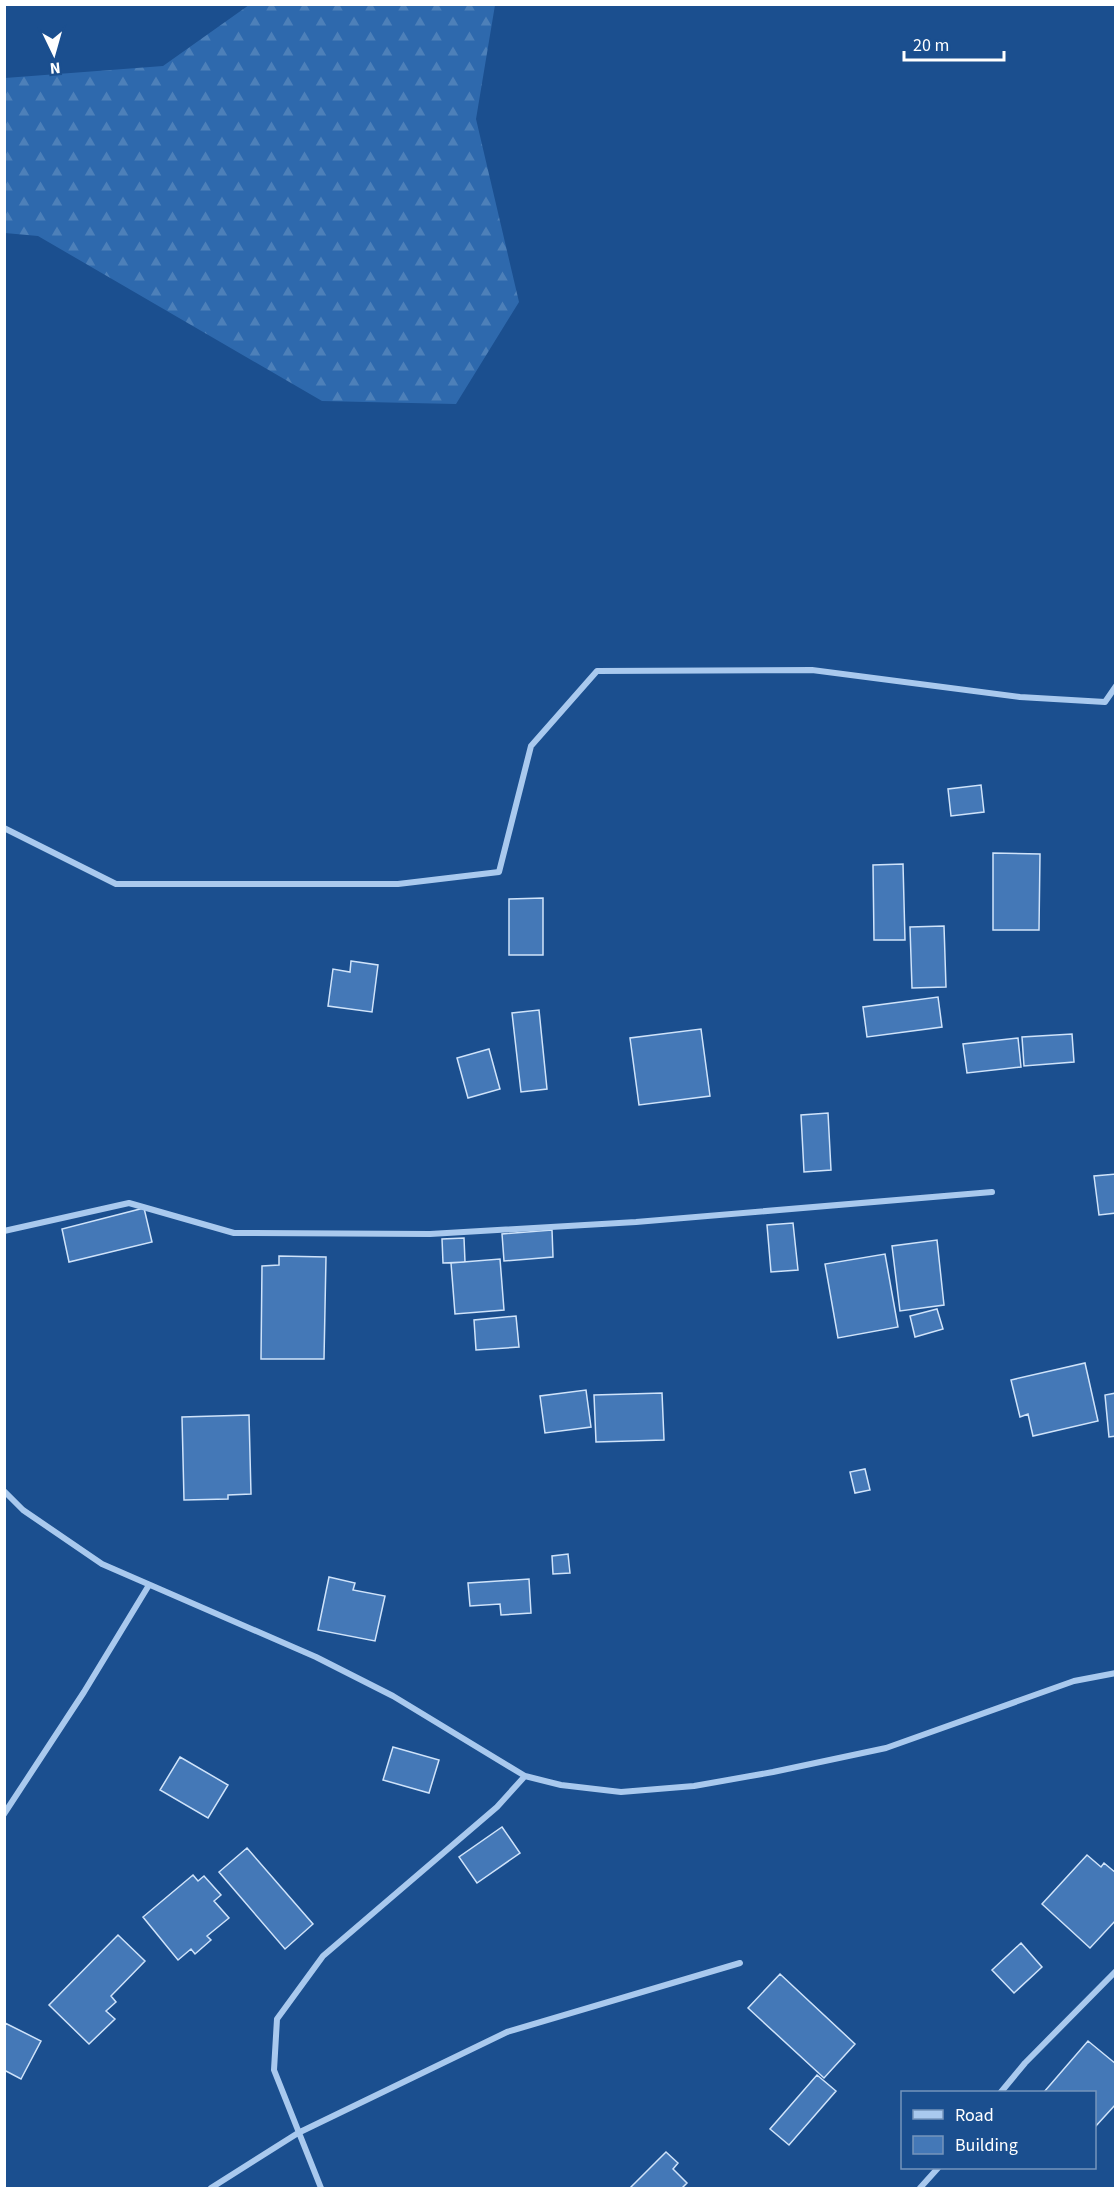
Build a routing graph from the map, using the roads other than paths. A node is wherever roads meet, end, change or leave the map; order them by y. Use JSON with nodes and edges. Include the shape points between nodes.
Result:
{"nodes":[{"id":1,"x":1116,"y":686,"type":"edge"},
{"id":2,"x":4,"y":828,"type":"edge"},
{"id":3,"x":992,"y":1192,"type":"dead end"},
{"id":4,"x":4,"y":1231,"type":"edge"},
{"id":5,"x":4,"y":1491,"type":"edge"},
{"id":6,"x":149,"y":1585,"type":"junction"},
{"id":7,"x":1116,"y":1673,"type":"edge"},
{"id":8,"x":525,"y":1776,"type":"junction"},
{"id":9,"x":4,"y":1814,"type":"edge"},
{"id":10,"x":740,"y":1963,"type":"dead end"},
{"id":11,"x":1116,"y":1971,"type":"edge"},
{"id":12,"x":1002,"y":2091,"type":"edge"},
{"id":13,"x":298,"y":2133,"type":"junction"},
{"id":14,"x":937,"y":2169,"type":"edge"},
{"id":15,"x":211,"y":2188,"type":"edge"},
{"id":16,"x":321,"y":2188,"type":"edge"},
{"id":17,"x":920,"y":2188,"type":"edge"}],
"edges":[{"from":1,"to":2,"type":"street","via":[[1105,702],[1020,697],[812,670],[597,671],[531,746],[499,872],[398,884],[116,884]]},
{"from":3,"to":4,"type":"street","via":[[636,1222],[430,1234],[234,1233],[129,1203]]},
{"from":5,"to":6,"type":"street","via":[[24,1510],[102,1564]]},
{"from":6,"to":8,"type":"street","via":[[316,1657],[393,1696]]},
{"from":6,"to":9,"type":"street"},
{"from":7,"to":8,"type":"street","via":[[1074,1681],[886,1748],[694,1786],[621,1792]]},
{"from":8,"to":13,"type":"street","via":[[497,1807],[322,1956],[277,2019],[274,2070]]},
{"from":10,"to":13,"type":"street","via":[[507,2032]]},
{"from":11,"to":12,"type":"street"},
{"from":13,"to":15,"type":"street"},
{"from":13,"to":16,"type":"street"},
{"from":14,"to":17,"type":"street"}]}
